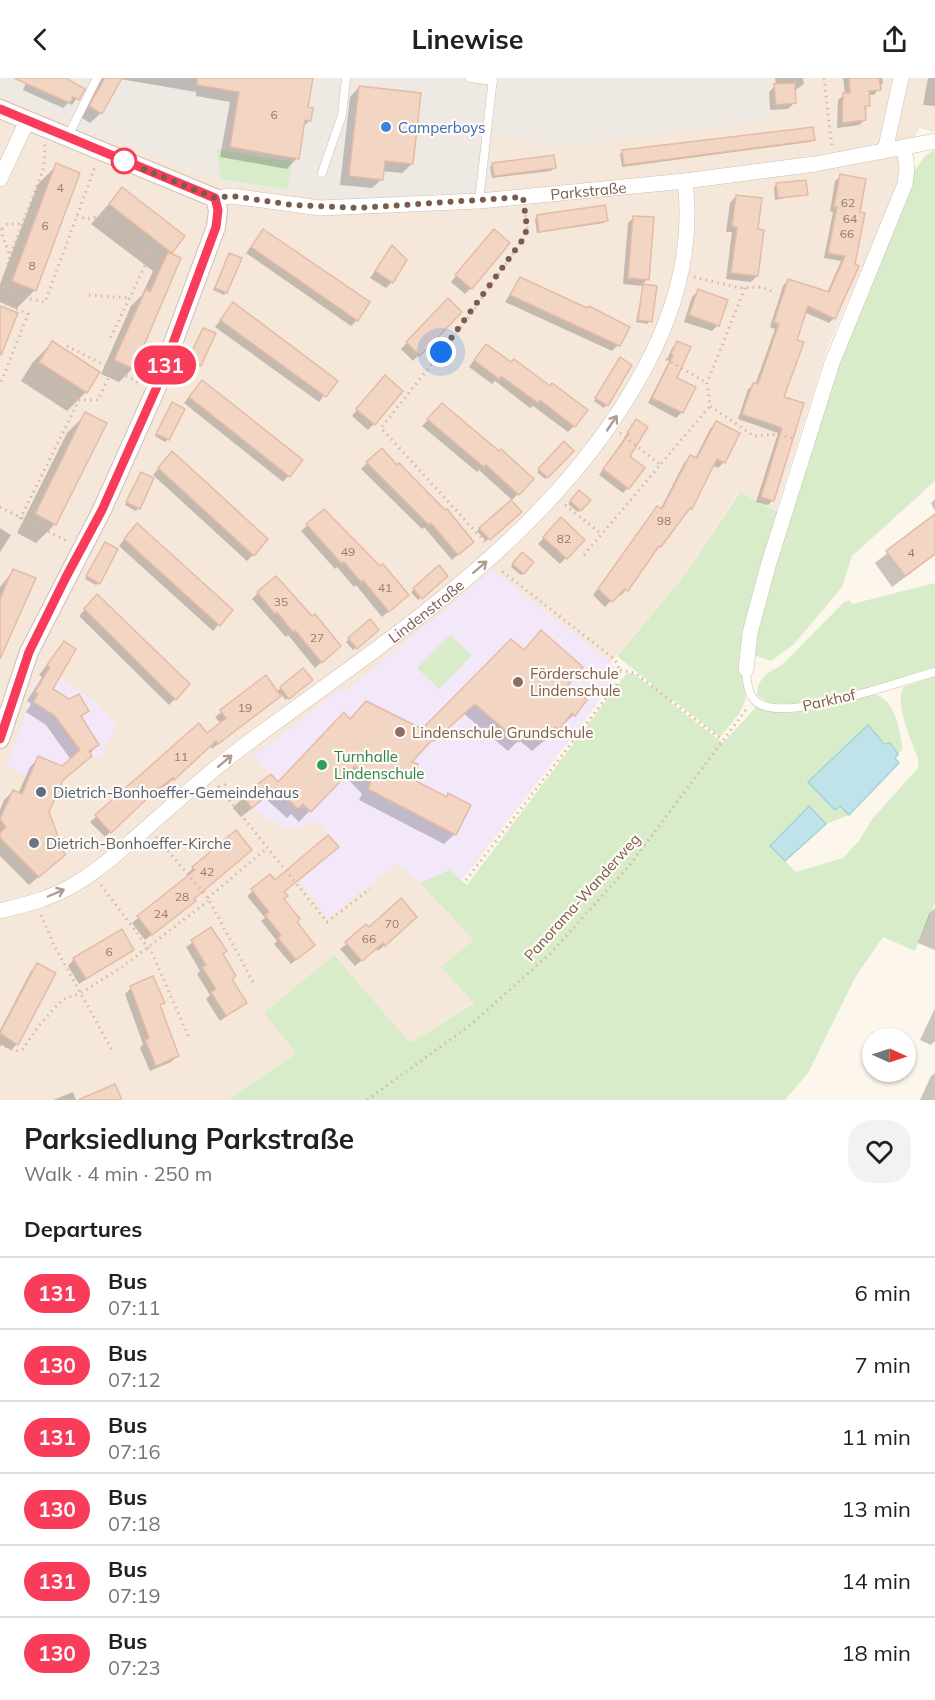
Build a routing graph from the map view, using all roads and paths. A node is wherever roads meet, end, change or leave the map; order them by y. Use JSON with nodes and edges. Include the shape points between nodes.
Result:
{"nodes":[{"id":1,"x":97,"y":78,"type":"edge"},
{"id":2,"x":346,"y":78,"type":"edge"},
{"id":3,"x":470,"y":78,"type":"edge"},
{"id":4,"x":824,"y":78,"type":"edge"},
{"id":5,"x":901,"y":78,"type":"edge"},
{"id":6,"x":493,"y":79,"type":"edge"},
{"id":7,"x":0,"y":110,"type":"edge"},
{"id":8,"x":27,"y":121,"type":"junction"},
{"id":9,"x":46,"y":128,"type":"junction"},
{"id":10,"x":67,"y":137,"type":"junction"},
{"id":11,"x":935,"y":141,"type":"edge"},
{"id":12,"x":904,"y":147,"type":"junction"},
{"id":13,"x":100,"y":151,"type":"junction"},
{"id":14,"x":885,"y":151,"type":"junction"},
{"id":15,"x":833,"y":161,"type":"junction"},
{"id":16,"x":322,"y":173,"type":"dead end"},
{"id":17,"x":0,"y":179,"type":"edge"},
{"id":18,"x":685,"y":181,"type":"junction"},
{"id":19,"x":523,"y":197,"type":"junction"},
{"id":20,"x":215,"y":198,"type":"junction"},
{"id":21,"x":480,"y":201,"type":"junction"},
{"id":22,"x":77,"y":216,"type":"junction"},
{"id":23,"x":22,"y":224,"type":"junction"},
{"id":24,"x":1,"y":230,"type":"edge"},
{"id":25,"x":10,"y":256,"type":"junction"},
{"id":26,"x":681,"y":273,"type":"junction"},
{"id":27,"x":745,"y":288,"type":"junction"},
{"id":28,"x":773,"y":292,"type":"dead end"},
{"id":29,"x":89,"y":295,"type":"dead end"},
{"id":30,"x":129,"y":298,"type":"junction"},
{"id":31,"x":0,"y":301,"type":"edge"},
{"id":32,"x":109,"y":340,"type":"dead end"},
{"id":33,"x":67,"y":346,"type":"dead end"},
{"id":34,"x":654,"y":352,"type":"junction"},
{"id":35,"x":112,"y":370,"type":"junction"},
{"id":36,"x":49,"y":380,"type":"dead end"},
{"id":37,"x":707,"y":383,"type":"junction"},
{"id":38,"x":0,"y":385,"type":"edge"},
{"id":39,"x":156,"y":389,"type":"junction"},
{"id":40,"x":79,"y":400,"type":"junction"},
{"id":41,"x":710,"y":406,"type":"junction"},
{"id":42,"x":610,"y":426,"type":"junction"},
{"id":43,"x":778,"y":434,"type":"dead end"},
{"id":44,"x":661,"y":465,"type":"junction"},
{"id":45,"x":554,"y":496,"type":"junction"},
{"id":46,"x":0,"y":507,"type":"edge"},
{"id":47,"x":20,"y":519,"type":"junction"},
{"id":48,"x":600,"y":533,"type":"junction"},
{"id":49,"x":82,"y":548,"type":"junction"},
{"id":50,"x":584,"y":555,"type":"dead end"},
{"id":51,"x":492,"y":556,"type":"junction"},
{"id":52,"x":746,"y":669,"type":"joint"},
{"id":53,"x":620,"y":670,"type":"junction"},
{"id":54,"x":935,"y":672,"type":"edge"},
{"id":55,"x":753,"y":698,"type":"junction"},
{"id":56,"x":0,"y":739,"type":"edge"},
{"id":57,"x":722,"y":740,"type":"junction"},
{"id":58,"x":209,"y":775,"type":"junction"},
{"id":59,"x":227,"y":783,"type":"dead end"},
{"id":60,"x":220,"y":789,"type":"junction"},
{"id":61,"x":146,"y":828,"type":"junction"},
{"id":62,"x":267,"y":848,"type":"junction"},
{"id":63,"x":93,"y":873,"type":"junction"},
{"id":64,"x":466,"y":880,"type":"dead end"},
{"id":65,"x":370,"y":889,"type":"dead end"},
{"id":66,"x":208,"y":899,"type":"junction"},
{"id":67,"x":36,"y":901,"type":"junction"},
{"id":68,"x":0,"y":911,"type":"edge"},
{"id":69,"x":149,"y":948,"type":"junction"},
{"id":70,"x":254,"y":984,"type":"dead end"},
{"id":71,"x":81,"y":992,"type":"junction"},
{"id":72,"x":189,"y":1038,"type":"dead end"},
{"id":73,"x":0,"y":1044,"type":"edge"},
{"id":74,"x":113,"y":1052,"type":"dead end"},
{"id":75,"x":367,"y":1100,"type":"edge"}],
"edges":[{"from":1,"to":10,"type":"lane"},
{"from":2,"to":16,"type":"lane","via":[[342,115]]},
{"from":3,"to":6,"type":"lane"},
{"from":4,"to":15,"type":"path"},
{"from":5,"to":14,"type":"street"},
{"from":6,"to":21,"type":"lane"},
{"from":7,"to":8,"type":"street","name":"Parkstraße"},
{"from":8,"to":9,"type":"street","name":"Parkstraße"},
{"from":8,"to":17,"type":"street"},
{"from":9,"to":10,"type":"street","name":"Parkstraße"},
{"from":9,"to":23,"type":"path","via":[[44,167]]},
{"from":10,"to":13,"type":"street","name":"Parkstraße"},
{"from":11,"to":12,"type":"street","name":"Parkstraße"},
{"from":12,"to":14,"type":"street","name":"Parkstraße"},
{"from":12,"to":52,"type":"street","via":[[905,184],[832,363],[768,566],[752,626]]},
{"from":13,"to":20,"type":"street","name":"Parkstraße"},
{"from":13,"to":22,"type":"path"},
{"from":14,"to":15,"type":"street","name":"Parkstraße"},
{"from":15,"to":18,"type":"street","name":"Parkstraße"},
{"from":18,"to":19,"type":"street","name":"Parkstraße"},
{"from":18,"to":26,"type":"street","name":"Lindenstraße","via":[[688,223]]},
{"from":19,"to":21,"type":"street","name":"Parkstraße"},
{"from":19,"to":51,"type":"path","via":[[527,228],[524,238],[466,321],[381,428]]},
{"from":20,"to":21,"type":"street","name":"Parkstraße","via":[[232,196],[330,208]]},
{"from":20,"to":39,"type":"street","via":[[216,227]]},
{"from":22,"to":25,"type":"path","via":[[45,302],[5,289]]},
{"from":22,"to":30,"type":"path","via":[[104,216],[152,253]]},
{"from":23,"to":24,"type":"path","via":[[7,224]]},
{"from":23,"to":25,"type":"path"},
{"from":24,"to":25,"type":"path"},
{"from":26,"to":27,"type":"path"},
{"from":26,"to":34,"type":"street","name":"Lindenstraße"},
{"from":27,"to":28,"type":"path","via":[[762,287]]},
{"from":27,"to":37,"type":"path"},
{"from":29,"to":30,"type":"path"},
{"from":30,"to":32,"type":"path"},
{"from":31,"to":38,"type":"path","via":[[28,314]]},
{"from":33,"to":35,"type":"path"},
{"from":34,"to":37,"type":"path"},
{"from":42,"to":34,"type":"street","name":"Lindenstraße","one_way":true},
{"from":35,"to":39,"type":"path"},
{"from":35,"to":40,"type":"path","via":[[98,400]]},
{"from":36,"to":40,"type":"path"},
{"from":37,"to":41,"type":"path"},
{"from":39,"to":49,"type":"street"},
{"from":40,"to":47,"type":"path"},
{"from":41,"to":43,"type":"path","via":[[754,436]]},
{"from":41,"to":44,"type":"path"},
{"from":42,"to":44,"type":"path"},
{"from":42,"to":45,"type":"street","name":"Lindenstraße"},
{"from":44,"to":48,"type":"path"},
{"from":45,"to":48,"type":"path"},
{"from":45,"to":51,"type":"street","name":"Lindenstraße"},
{"from":46,"to":47,"type":"path"},
{"from":47,"to":49,"type":"path"},
{"from":48,"to":50,"type":"path"},
{"from":49,"to":56,"type":"street","via":[[29,652]]},
{"from":51,"to":53,"type":"path","via":[[502,573],[612,657]]},
{"from":58,"to":51,"type":"street","name":"Lindenstraße","one_way":true,"via":[[405,628]]},
{"from":52,"to":55,"type":"lane"},
{"from":53,"to":57,"type":"path","via":[[634,673]]},
{"from":53,"to":64,"type":"path","via":[[617,684]]},
{"from":54,"to":55,"type":"lane","name":"Parkhof","via":[[791,709],[769,708]]},
{"from":55,"to":57,"type":"path","name":"Panorama-Wanderweg"},
{"from":57,"to":75,"type":"path","name":"Panorama-Wanderweg","via":[[629,866],[550,954],[460,1032]]},
{"from":58,"to":60,"type":"path"},
{"from":58,"to":61,"type":"street","name":"Lindenstraße"},
{"from":59,"to":60,"type":"path"},
{"from":60,"to":62,"type":"path"},
{"from":61,"to":63,"type":"street","name":"Lindenstraße"},
{"from":61,"to":66,"type":"path"},
{"from":62,"to":65,"type":"path","via":[[327,922]]},
{"from":62,"to":66,"type":"path"},
{"from":67,"to":63,"type":"street","name":"Lindenstraße","one_way":true},
{"from":63,"to":69,"type":"path"},
{"from":66,"to":69,"type":"path"},
{"from":66,"to":70,"type":"path"},
{"from":67,"to":68,"type":"street","name":"Lindenstraße"},
{"from":67,"to":71,"type":"path","via":[[54,945]]},
{"from":69,"to":71,"type":"path"},
{"from":69,"to":72,"type":"path"},
{"from":71,"to":73,"type":"path","via":[[60,1002],[22,1050]]},
{"from":71,"to":74,"type":"path"}]}
